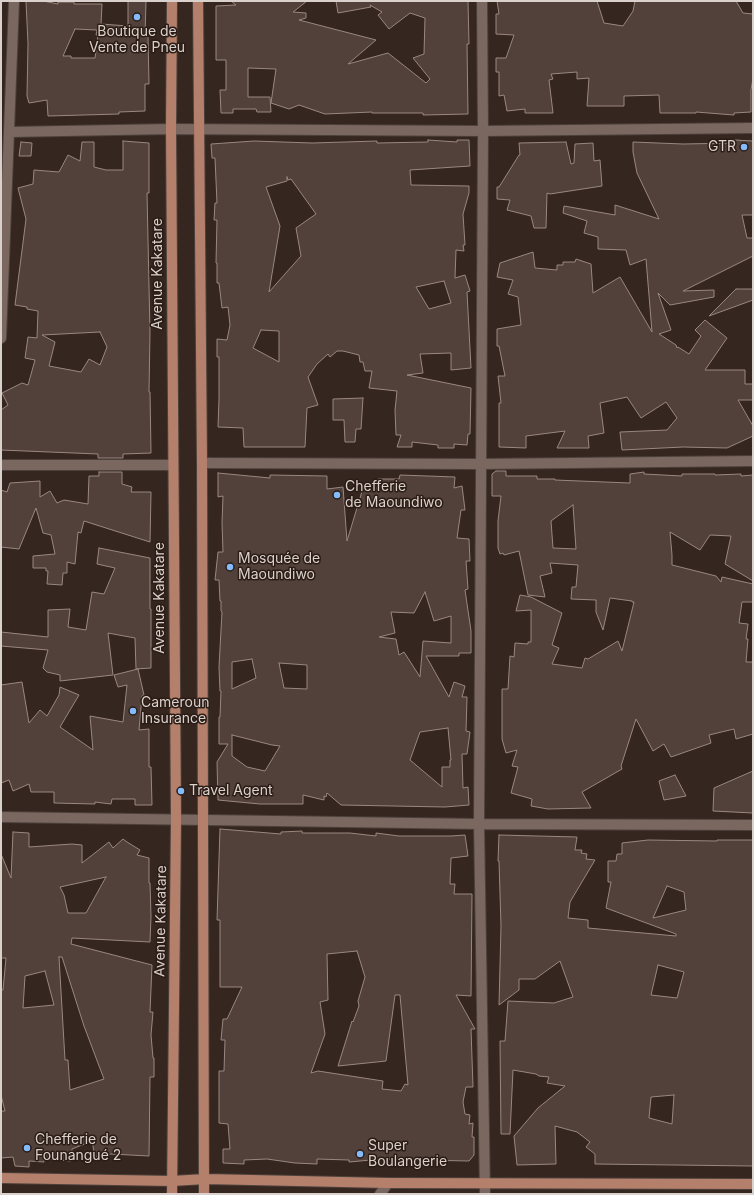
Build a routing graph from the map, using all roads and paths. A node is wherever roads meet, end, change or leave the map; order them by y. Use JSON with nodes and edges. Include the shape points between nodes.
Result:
{"nodes":[{"id":1,"x":14,"y":1,"type":"edge"},
{"id":2,"x":172,"y":1,"type":"edge"},
{"id":3,"x":198,"y":1,"type":"edge"},
{"id":4,"x":482,"y":1,"type":"edge"},
{"id":5,"x":753,"y":128,"type":"edge"},
{"id":6,"x":171,"y":129,"type":"junction"},
{"id":7,"x":198,"y":129,"type":"junction"},
{"id":8,"x":483,"y":131,"type":"junction"},
{"id":9,"x":9,"y":132,"type":"junction"},
{"id":10,"x":1,"y":338,"type":"edge"},
{"id":11,"x":753,"y":460,"type":"edge"},
{"id":12,"x":202,"y":463,"type":"junction"},
{"id":13,"x":480,"y":464,"type":"junction"},
{"id":14,"x":1,"y":465,"type":"edge"},
{"id":15,"x":173,"y":465,"type":"junction"},
{"id":16,"x":1,"y":817,"type":"edge"},
{"id":17,"x":203,"y":819,"type":"junction"},
{"id":18,"x":176,"y":820,"type":"junction"},
{"id":19,"x":479,"y":824,"type":"junction"},
{"id":20,"x":753,"y":825,"type":"edge"},
{"id":21,"x":1,"y":1178,"type":"edge"},
{"id":22,"x":205,"y":1179,"type":"junction"},
{"id":23,"x":172,"y":1181,"type":"junction"},
{"id":24,"x":485,"y":1182,"type":"junction"},
{"id":25,"x":388,"y":1183,"type":"junction"},
{"id":26,"x":753,"y":1184,"type":"edge"},
{"id":27,"x":172,"y":1194,"type":"edge"},
{"id":28,"x":204,"y":1194,"type":"edge"},
{"id":29,"x":380,"y":1194,"type":"edge"},
{"id":30,"x":485,"y":1194,"type":"edge"}],
"edges":[{"from":1,"to":9,"type":"street"},
{"from":2,"to":6,"type":"main road","name":"Avenue Kakatare"},
{"from":3,"to":7,"type":"main road"},
{"from":4,"to":8,"type":"street"},
{"from":5,"to":8,"type":"street"},
{"from":6,"to":7,"type":"street"},
{"from":6,"to":9,"type":"street"},
{"from":6,"to":15,"type":"main road","name":"Avenue Kakatare"},
{"from":7,"to":8,"type":"street"},
{"from":7,"to":12,"type":"main road"},
{"from":8,"to":13,"type":"street"},
{"from":9,"to":10,"type":"street"},
{"from":11,"to":13,"type":"street"},
{"from":12,"to":13,"type":"street"},
{"from":12,"to":17,"type":"main road"},
{"from":13,"to":19,"type":"street"},
{"from":14,"to":15,"type":"street"},
{"from":15,"to":18,"type":"main road","name":"Avenue Kakatare"},
{"from":16,"to":18,"type":"street"},
{"from":17,"to":18,"type":"street"},
{"from":17,"to":19,"type":"street"},
{"from":17,"to":22,"type":"main road"},
{"from":18,"to":23,"type":"main road","name":"Avenue Kakatare"},
{"from":19,"to":20,"type":"street"},
{"from":19,"to":24,"type":"street"},
{"from":21,"to":23,"type":"main road"},
{"from":22,"to":23,"type":"main road"},
{"from":22,"to":25,"type":"main road"},
{"from":22,"to":28,"type":"main road"},
{"from":23,"to":27,"type":"main road","name":"Avenue Kakatare"},
{"from":24,"to":25,"type":"main road"},
{"from":24,"to":26,"type":"main road"},
{"from":24,"to":30,"type":"street"},
{"from":25,"to":29,"type":"street"}]}
